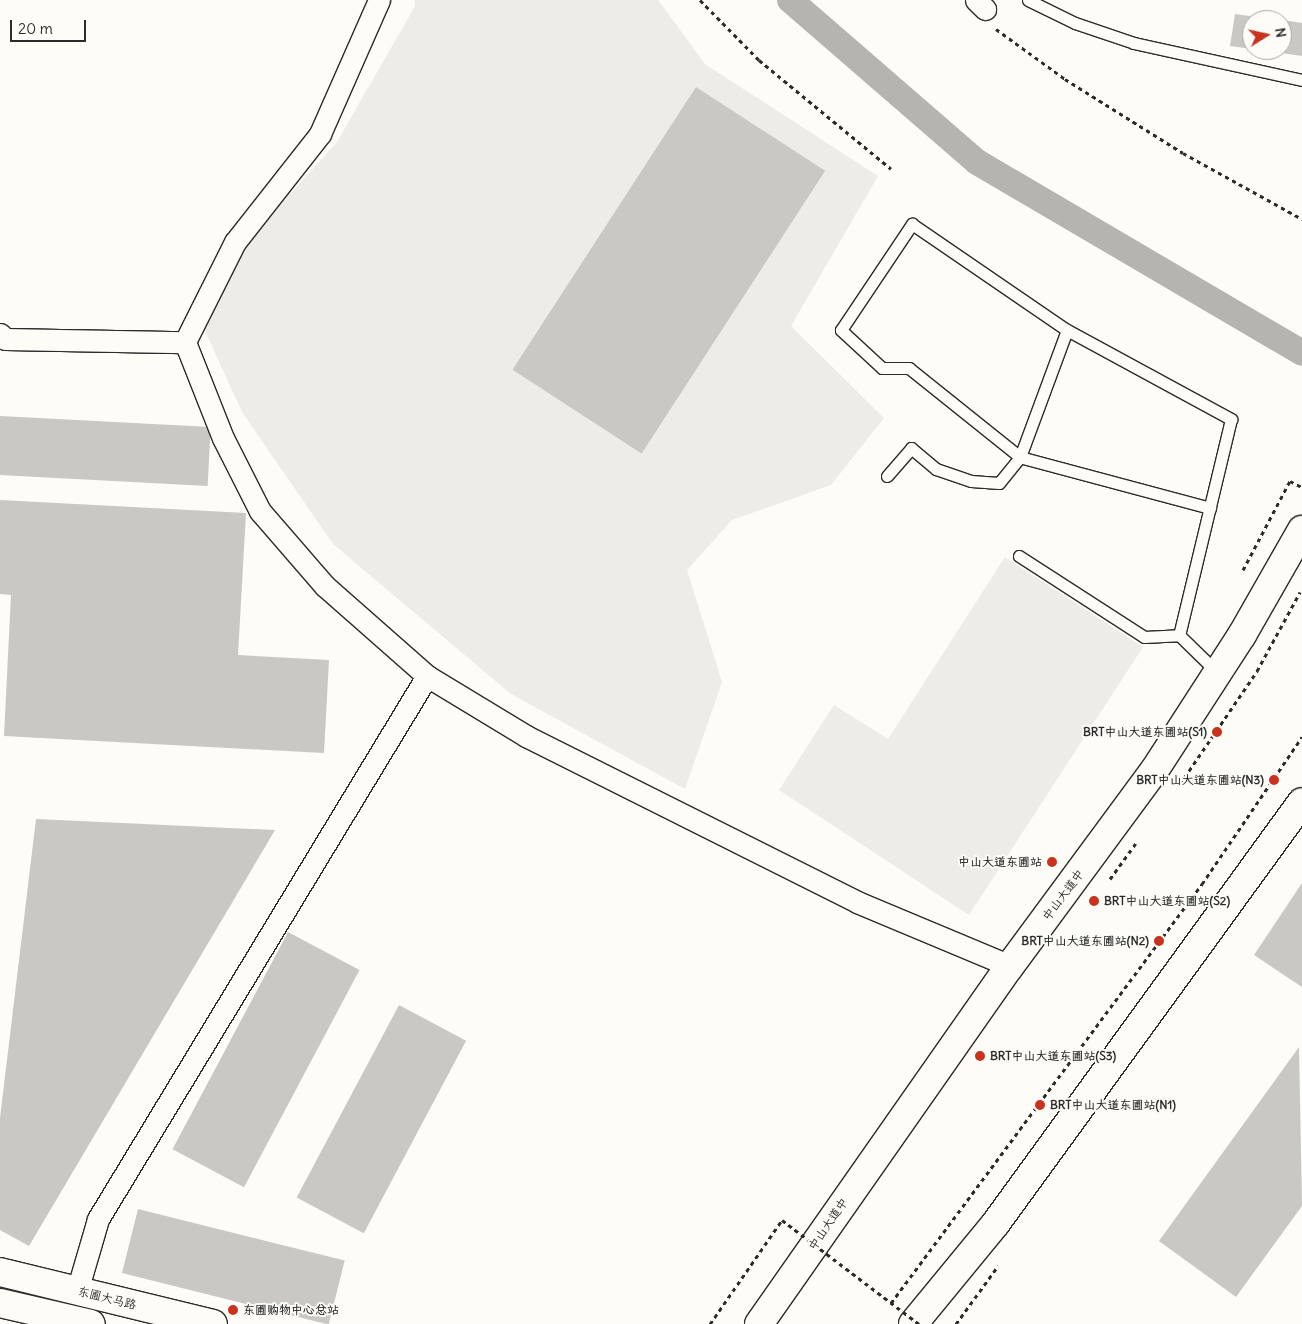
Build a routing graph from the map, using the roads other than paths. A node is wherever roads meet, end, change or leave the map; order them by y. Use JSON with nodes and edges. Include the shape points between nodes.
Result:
{"nodes":[{"id":1,"x":379,"y":0,"type":"edge"},
{"id":2,"x":1028,"y":0,"type":"edge"},
{"id":3,"x":1302,"y":80,"type":"edge"},
{"id":4,"x":1067,"y":330,"type":"junction"},
{"id":5,"x":0,"y":334,"type":"edge"},
{"id":6,"x":185,"y":342,"type":"junction"},
{"id":7,"x":1020,"y":457,"type":"junction"},
{"id":8,"x":887,"y":476,"type":"dead end"},
{"id":9,"x":1210,"y":508,"type":"junction"},
{"id":10,"x":1302,"y":530,"type":"edge"},
{"id":11,"x":1019,"y":556,"type":"dead end"},
{"id":12,"x":1179,"y":635,"type":"junction"},
{"id":13,"x":1218,"y":673,"type":"junction"},
{"id":14,"x":427,"y":676,"type":"junction"},
{"id":15,"x":1302,"y":802,"type":"edge"},
{"id":16,"x":1010,"y":966,"type":"junction"},
{"id":17,"x":0,"y":1272,"type":"edge"},
{"id":18,"x":77,"y":1291,"type":"junction"},
{"id":19,"x":0,"y":1303,"type":"edge"},
{"id":20,"x":91,"y":1324,"type":"edge"},
{"id":21,"x":213,"y":1324,"type":"edge"},
{"id":22,"x":759,"y":1324,"type":"edge"},
{"id":23,"x":912,"y":1324,"type":"edge"}],
"edges":[{"from":1,"to":6,"type":"street","via":[[320,134],[235,242]]},
{"from":2,"to":3,"type":"lane","via":[[1075,23],[1134,42]]},
{"from":4,"to":7,"type":"lane"},
{"from":4,"to":7,"type":"lane","via":[[912,224],[841,330],[882,368],[909,368]]},
{"from":4,"to":9,"type":"lane","via":[[1231,419]]},
{"from":5,"to":6,"type":"street","via":[[5,339]]},
{"from":6,"to":14,"type":"street","via":[[223,438],[260,511],[325,586]]},
{"from":7,"to":8,"type":"lane","via":[[999,483],[971,481],[936,469],[911,448]]},
{"from":7,"to":9,"type":"lane"},
{"from":9,"to":12,"type":"lane"},
{"from":10,"to":13,"type":"main road","name":"中山大道中"},
{"from":11,"to":12,"type":"lane","via":[[1144,637]]},
{"from":12,"to":13,"type":"lane"},
{"from":13,"to":16,"type":"main road","name":"中山大道中","via":[[1154,772]]},
{"from":14,"to":16,"type":"street","via":[[526,736],[857,902]]},
{"from":14,"to":18,"type":"street","via":[[98,1219]]},
{"from":15,"to":23,"type":"main road","via":[[996,1223]]},
{"from":16,"to":22,"type":"main road","name":"中山大道中"},
{"from":17,"to":18,"type":"main road","name":"东圃大马路"},
{"from":18,"to":21,"type":"main road","name":"东圃大马路"},
{"from":19,"to":20,"type":"main road"}]}
